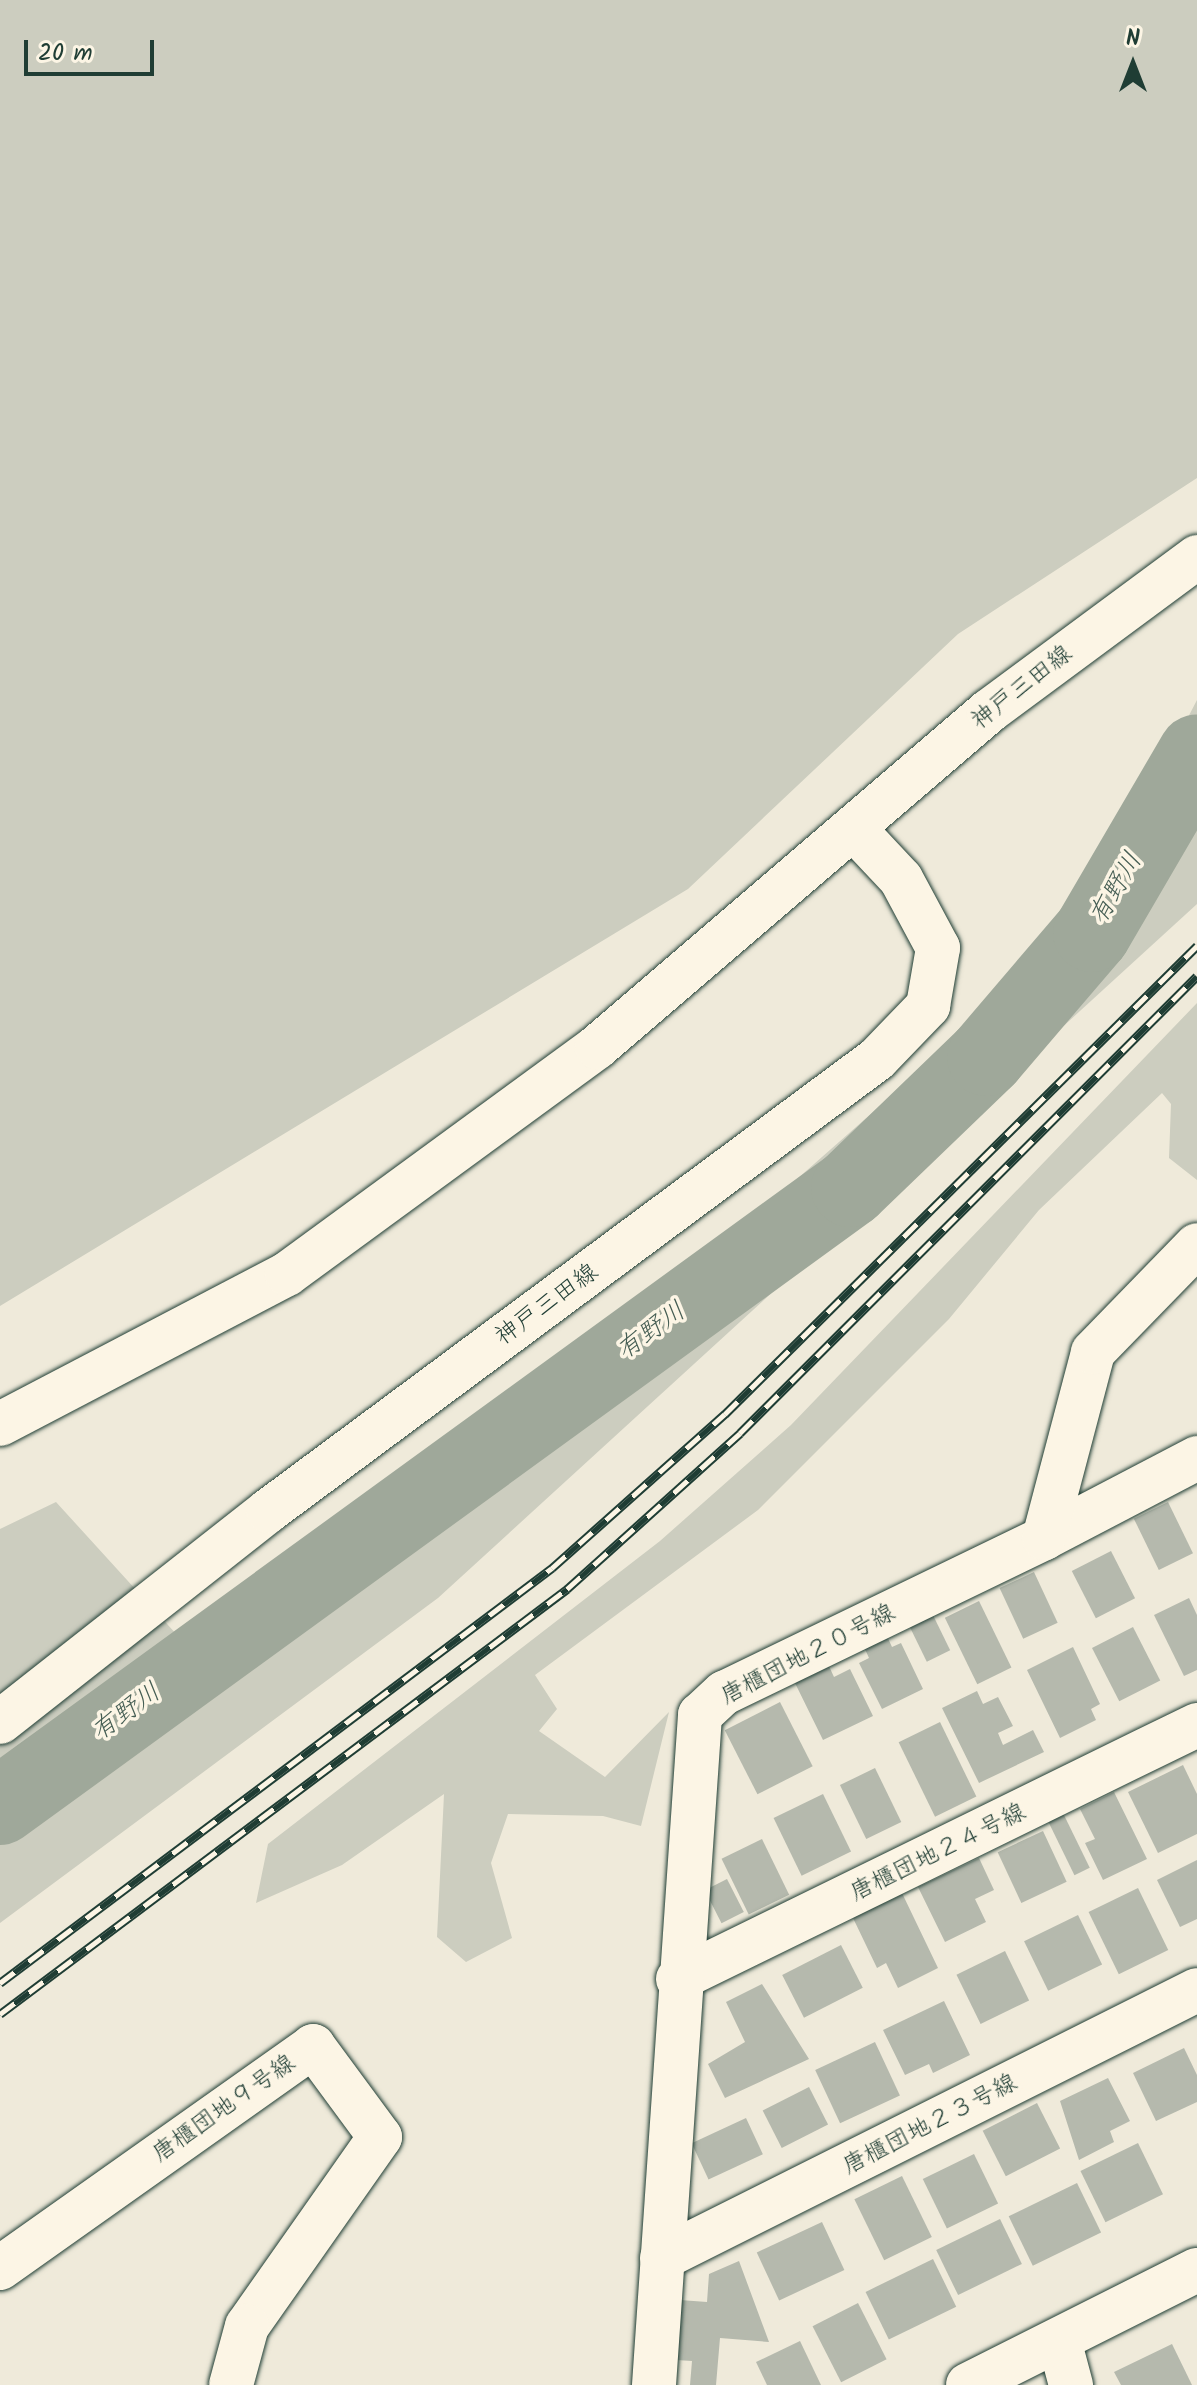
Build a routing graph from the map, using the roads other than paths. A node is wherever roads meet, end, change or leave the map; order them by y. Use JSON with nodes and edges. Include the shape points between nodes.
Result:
{"nodes":[{"id":1,"x":1197,"y":557,"type":"edge"},
{"id":2,"x":856,"y":831,"type":"junction"},
{"id":3,"x":1197,"y":1245,"type":"edge"},
{"id":4,"x":0,"y":1424,"type":"edge"},
{"id":5,"x":1197,"y":1458,"type":"edge"},
{"id":6,"x":1044,"y":1538,"type":"junction"},
{"id":7,"x":0,"y":1722,"type":"edge"},
{"id":8,"x":1197,"y":1725,"type":"edge"},
{"id":9,"x":678,"y":1979,"type":"junction"},
{"id":10,"x":1197,"y":1990,"type":"edge"},
{"id":11,"x":662,"y":2258,"type":"junction"},
{"id":12,"x":0,"y":2268,"type":"edge"},
{"id":13,"x":1197,"y":2270,"type":"edge"},
{"id":14,"x":1059,"y":2340,"type":"junction"},
{"id":15,"x":231,"y":2385,"type":"edge"},
{"id":16,"x":654,"y":2385,"type":"edge"},
{"id":17,"x":968,"y":2385,"type":"edge"},
{"id":18,"x":1071,"y":2385,"type":"edge"}],
"edges":[{"from":1,"to":2,"type":"street","name":"神戸三田線","via":[[989,711]]},
{"from":2,"to":4,"type":"street","name":"神戸三田線","via":[[597,1047],[287,1274]]},
{"from":2,"to":7,"type":"street","name":"神戸三田線","via":[[901,879],[938,948],[928,1006],[877,1059],[268,1511]]},
{"from":3,"to":6,"type":"street","via":[[1093,1352]]},
{"from":5,"to":6,"type":"street","name":"唐櫃団地２０号線"},
{"from":6,"to":9,"type":"street","name":"唐櫃団地２０号線","via":[[724,1693],[700,1715]]},
{"from":8,"to":9,"type":"street","name":"唐櫃団地２４号線"},
{"from":9,"to":11,"type":"street","name":"唐櫃団地２０号線"},
{"from":10,"to":11,"type":"street","name":"唐櫃団地２３号線"},
{"from":11,"to":16,"type":"street","name":"唐櫃団地２０号線"},
{"from":12,"to":15,"type":"street","name":"唐櫃団地９号線","via":[[313,2046],[380,2137],[247,2326]]},
{"from":13,"to":14,"type":"street"},
{"from":14,"to":17,"type":"street"},
{"from":14,"to":18,"type":"street"}]}
